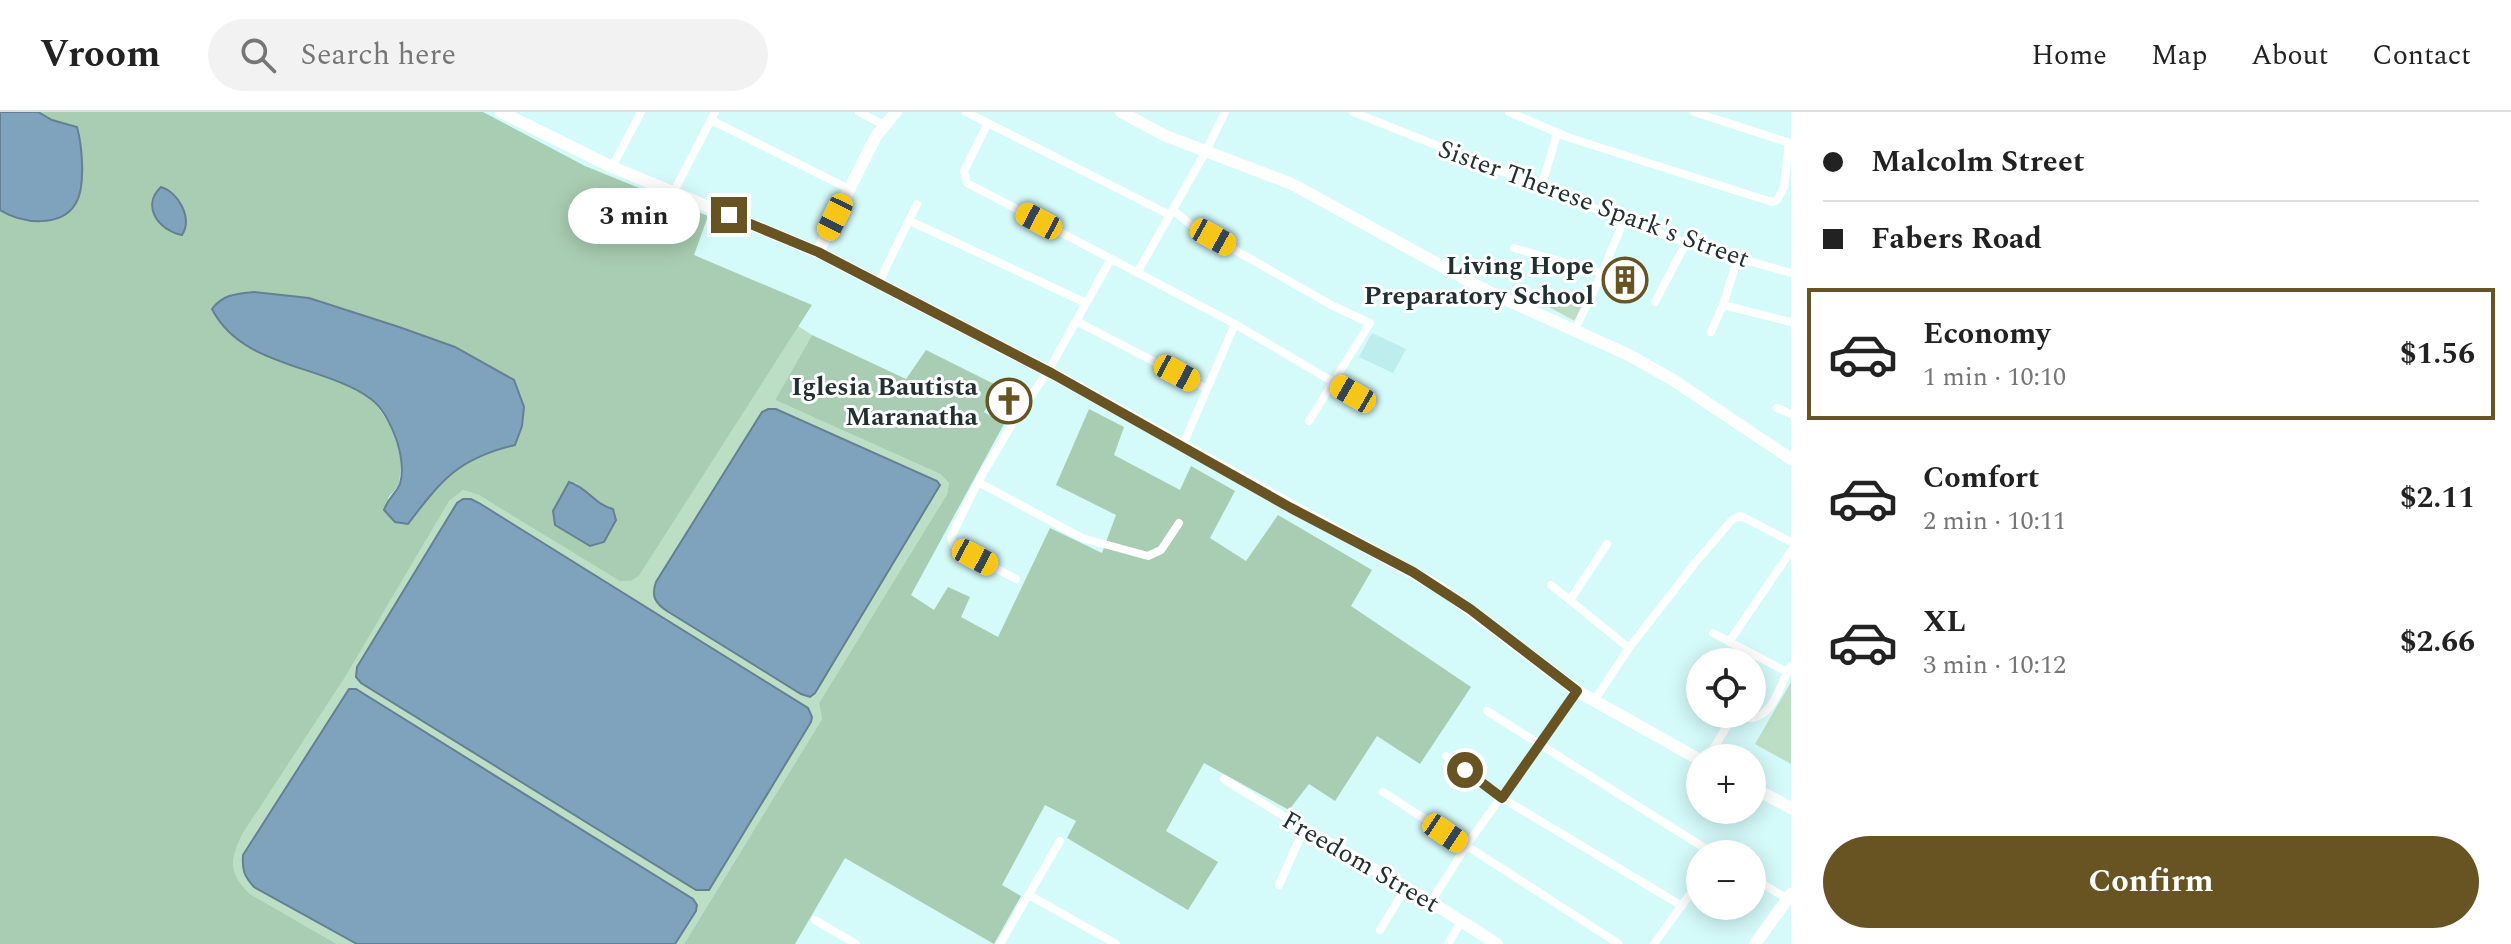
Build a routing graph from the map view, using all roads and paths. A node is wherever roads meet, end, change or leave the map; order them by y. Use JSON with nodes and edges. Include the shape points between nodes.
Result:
{"nodes":[{"id":1,"x":501,"y":112,"type":"edge"},
{"id":2,"x":626,"y":112,"type":"edge"},
{"id":3,"x":859,"y":112,"type":"edge"},
{"id":4,"x":896,"y":112,"type":"edge"},
{"id":5,"x":966,"y":112,"type":"edge"},
{"id":6,"x":1121,"y":112,"type":"edge"},
{"id":7,"x":1225,"y":112,"type":"edge"},
{"id":8,"x":1353,"y":112,"type":"edge"},
{"id":9,"x":1509,"y":112,"type":"edge"},
{"id":10,"x":1694,"y":112,"type":"edge"},
{"id":11,"x":639,"y":115,"type":"edge"},
{"id":12,"x":713,"y":116,"type":"edge"},
{"id":13,"x":988,"y":123,"type":"junction"},
{"id":14,"x":884,"y":125,"type":"junction"},
{"id":15,"x":1557,"y":134,"type":"junction"},
{"id":16,"x":1790,"y":143,"type":"edge"},
{"id":17,"x":1206,"y":151,"type":"junction"},
{"id":18,"x":612,"y":167,"type":"junction"},
{"id":19,"x":1541,"y":188,"type":"junction"},
{"id":20,"x":849,"y":189,"type":"junction"},
{"id":21,"x":673,"y":193,"type":"junction"},
{"id":22,"x":917,"y":204,"type":"dead end"},
{"id":23,"x":1171,"y":212,"type":"junction"},
{"id":24,"x":1624,"y":220,"type":"junction"},
{"id":25,"x":910,"y":221,"type":"junction"},
{"id":26,"x":1686,"y":243,"type":"junction"},
{"id":27,"x":1514,"y":248,"type":"dead end"},
{"id":28,"x":818,"y":252,"type":"junction"},
{"id":29,"x":1738,"y":258,"type":"junction"},
{"id":30,"x":1111,"y":259,"type":"junction"},
{"id":31,"x":1137,"y":273,"type":"junction"},
{"id":32,"x":1602,"y":273,"type":"junction"},
{"id":33,"x":1791,"y":273,"type":"edge"},
{"id":34,"x":878,"y":284,"type":"junction"},
{"id":35,"x":1655,"y":302,"type":"dead end"},
{"id":36,"x":1086,"y":303,"type":"junction"},
{"id":37,"x":1723,"y":305,"type":"junction"},
{"id":38,"x":1076,"y":321,"type":"junction"},
{"id":39,"x":1791,"y":322,"type":"edge"},
{"id":40,"x":1235,"y":324,"type":"junction"},
{"id":41,"x":1574,"y":331,"type":"junction"},
{"id":42,"x":1711,"y":332,"type":"dead end"},
{"id":43,"x":1048,"y":371,"type":"junction"},
{"id":44,"x":1333,"y":382,"type":"junction"},
{"id":45,"x":1207,"y":389,"type":"junction"},
{"id":46,"x":1372,"y":405,"type":"dead end"},
{"id":47,"x":1777,"y":408,"type":"dead end"},
{"id":48,"x":1791,"y":414,"type":"edge"},
{"id":49,"x":1309,"y":421,"type":"dead end"},
{"id":50,"x":1182,"y":447,"type":"junction"},
{"id":51,"x":1791,"y":459,"type":"edge"},
{"id":52,"x":978,"y":482,"type":"junction"},
{"id":53,"x":1179,"y":523,"type":"dead end"},
{"id":54,"x":1791,"y":542,"type":"edge"},
{"id":55,"x":1607,"y":544,"type":"dead end"},
{"id":56,"x":1791,"y":551,"type":"edge"},
{"id":57,"x":1016,"y":579,"type":"dead end"},
{"id":58,"x":1551,"y":585,"type":"dead end"},
{"id":59,"x":1570,"y":600,"type":"junction"},
{"id":60,"x":1713,"y":633,"type":"dead end"},
{"id":61,"x":1729,"y":642,"type":"junction"},
{"id":62,"x":1629,"y":648,"type":"junction"},
{"id":63,"x":1789,"y":669,"type":"edge"},
{"id":64,"x":1577,"y":691,"type":"junction"},
{"id":65,"x":1594,"y":701,"type":"junction"},
{"id":66,"x":1487,"y":711,"type":"dead end"},
{"id":67,"x":1766,"y":711,"type":"edge"},
{"id":68,"x":1539,"y":745,"type":"junction"},
{"id":69,"x":1686,"y":752,"type":"edge"},
{"id":70,"x":1446,"y":756,"type":"dead end"},
{"id":71,"x":1224,"y":779,"type":"dead end"},
{"id":72,"x":1383,"y":792,"type":"dead end"},
{"id":73,"x":1766,"y":795,"type":"edge"},
{"id":74,"x":1502,"y":798,"type":"junction"},
{"id":75,"x":1791,"y":808,"type":"edge"},
{"id":76,"x":1304,"y":829,"type":"junction"},
{"id":77,"x":1692,"y":840,"type":"edge"},
{"id":78,"x":1060,"y":841,"type":"dead end"},
{"id":79,"x":1466,"y":846,"type":"junction"},
{"id":80,"x":1279,"y":885,"type":"dead end"},
{"id":81,"x":1766,"y":885,"type":"edge"},
{"id":82,"x":1406,"y":887,"type":"junction"},
{"id":83,"x":1029,"y":895,"type":"junction"},
{"id":84,"x":1789,"y":897,"type":"edge"},
{"id":85,"x":1686,"y":900,"type":"edge"},
{"id":86,"x":1431,"y":902,"type":"junction"},
{"id":87,"x":1682,"y":906,"type":"junction"},
{"id":88,"x":815,"y":920,"type":"dead end"},
{"id":89,"x":1462,"y":920,"type":"junction"},
{"id":90,"x":1380,"y":930,"type":"dead end"},
{"id":91,"x":856,"y":944,"type":"edge"},
{"id":92,"x":1000,"y":944,"type":"edge"},
{"id":93,"x":1116,"y":944,"type":"edge"},
{"id":94,"x":1448,"y":944,"type":"edge"},
{"id":95,"x":1497,"y":944,"type":"edge"},
{"id":96,"x":1619,"y":944,"type":"edge"},
{"id":97,"x":1654,"y":944,"type":"edge"},
{"id":98,"x":1755,"y":944,"type":"edge"}],
"edges":[{"from":1,"to":18,"type":"main road"},
{"from":2,"to":11,"type":"street"},
{"from":3,"to":14,"type":"street"},
{"from":4,"to":14,"type":"main road"},
{"from":5,"to":13,"type":"street"},
{"from":6,"to":17,"type":"main road"},
{"from":7,"to":17,"type":"street"},
{"from":8,"to":19,"type":"street","name":"Sister Therese Spark's Street"},
{"from":9,"to":15,"type":"street"},
{"from":10,"to":16,"type":"street"},
{"from":11,"to":18,"type":"street"},
{"from":12,"to":20,"type":"street"},
{"from":12,"to":21,"type":"street"},
{"from":13,"to":23,"type":"street"},
{"from":13,"to":30,"type":"street","via":[[964,171],[967,183]]},
{"from":14,"to":20,"type":"main road"},
{"from":15,"to":16,"type":"street","via":[[1766,201],[1777,200],[1784,187]]},
{"from":15,"to":19,"type":"street"},
{"from":17,"to":23,"type":"street"},
{"from":17,"to":41,"type":"main road","via":[[1292,184],[1471,283]]},
{"from":18,"to":21,"type":"main road"},
{"from":19,"to":24,"type":"street","name":"Sister Therese Spark's Street"},
{"from":20,"to":28,"type":"main road"},
{"from":21,"to":28,"type":"main road"},
{"from":22,"to":25,"type":"street"},
{"from":23,"to":31,"type":"street"},
{"from":23,"to":44,"type":"street","via":[[1370,323]]},
{"from":24,"to":26,"type":"street","name":"Sister Therese Spark's Street"},
{"from":24,"to":32,"type":"street"},
{"from":25,"to":34,"type":"street"},
{"from":25,"to":36,"type":"street"},
{"from":26,"to":29,"type":"street","name":"Sister Therese Spark's Street"},
{"from":26,"to":35,"type":"street"},
{"from":27,"to":32,"type":"street"},
{"from":28,"to":34,"type":"main road"},
{"from":29,"to":33,"type":"street","name":"Sister Therese Spark's Street"},
{"from":29,"to":37,"type":"street"},
{"from":30,"to":31,"type":"street"},
{"from":30,"to":36,"type":"street"},
{"from":31,"to":40,"type":"street"},
{"from":32,"to":41,"type":"street"},
{"from":34,"to":43,"type":"main road"},
{"from":36,"to":38,"type":"street"},
{"from":37,"to":39,"type":"street"},
{"from":37,"to":42,"type":"street"},
{"from":38,"to":43,"type":"street"},
{"from":38,"to":45,"type":"street"},
{"from":40,"to":44,"type":"street"},
{"from":40,"to":45,"type":"street"},
{"from":41,"to":51,"type":"main road","via":[[1649,366]]},
{"from":43,"to":50,"type":"main road"},
{"from":43,"to":52,"type":"street"},
{"from":44,"to":46,"type":"street"},
{"from":44,"to":49,"type":"street"},
{"from":45,"to":50,"type":"street"},
{"from":47,"to":48,"type":"street"},
{"from":50,"to":64,"type":"main road","via":[[1442,589]]},
{"from":52,"to":53,"type":"street","via":[[1082,538],[1148,556],[1161,550]]},
{"from":52,"to":57,"type":"street","via":[[951,543]]},
{"from":54,"to":62,"type":"street","via":[[1740,516],[1732,520]]},
{"from":55,"to":59,"type":"street"},
{"from":56,"to":61,"type":"street"},
{"from":58,"to":59,"type":"street"},
{"from":59,"to":62,"type":"street"},
{"from":60,"to":61,"type":"street"},
{"from":61,"to":63,"type":"street"},
{"from":62,"to":65,"type":"street"},
{"from":63,"to":67,"type":"street"},
{"from":64,"to":65,"type":"main road"},
{"from":64,"to":68,"type":"street"},
{"from":65,"to":69,"type":"main road"},
{"from":66,"to":68,"type":"street"},
{"from":68,"to":74,"type":"street"},
{"from":68,"to":77,"type":"street"},
{"from":70,"to":74,"type":"street"},
{"from":71,"to":76,"type":"street","name":"Freedom Street"},
{"from":72,"to":79,"type":"street"},
{"from":73,"to":75,"type":"main road"},
{"from":74,"to":79,"type":"street"},
{"from":74,"to":87,"type":"street"},
{"from":76,"to":80,"type":"street"},
{"from":76,"to":82,"type":"main road","name":"Freedom Street"},
{"from":78,"to":83,"type":"street"},
{"from":79,"to":86,"type":"street"},
{"from":79,"to":96,"type":"street"},
{"from":81,"to":84,"type":"street"},
{"from":82,"to":86,"type":"main road","name":"Freedom Street"},
{"from":82,"to":90,"type":"street"},
{"from":83,"to":92,"type":"street"},
{"from":83,"to":93,"type":"street"},
{"from":84,"to":98,"type":"main road"},
{"from":85,"to":87,"type":"street"},
{"from":86,"to":89,"type":"main road","name":"Freedom Street"},
{"from":87,"to":97,"type":"street"},
{"from":88,"to":91,"type":"street"},
{"from":89,"to":94,"type":"street"},
{"from":89,"to":95,"type":"main road","name":"Freedom Street"}]}
